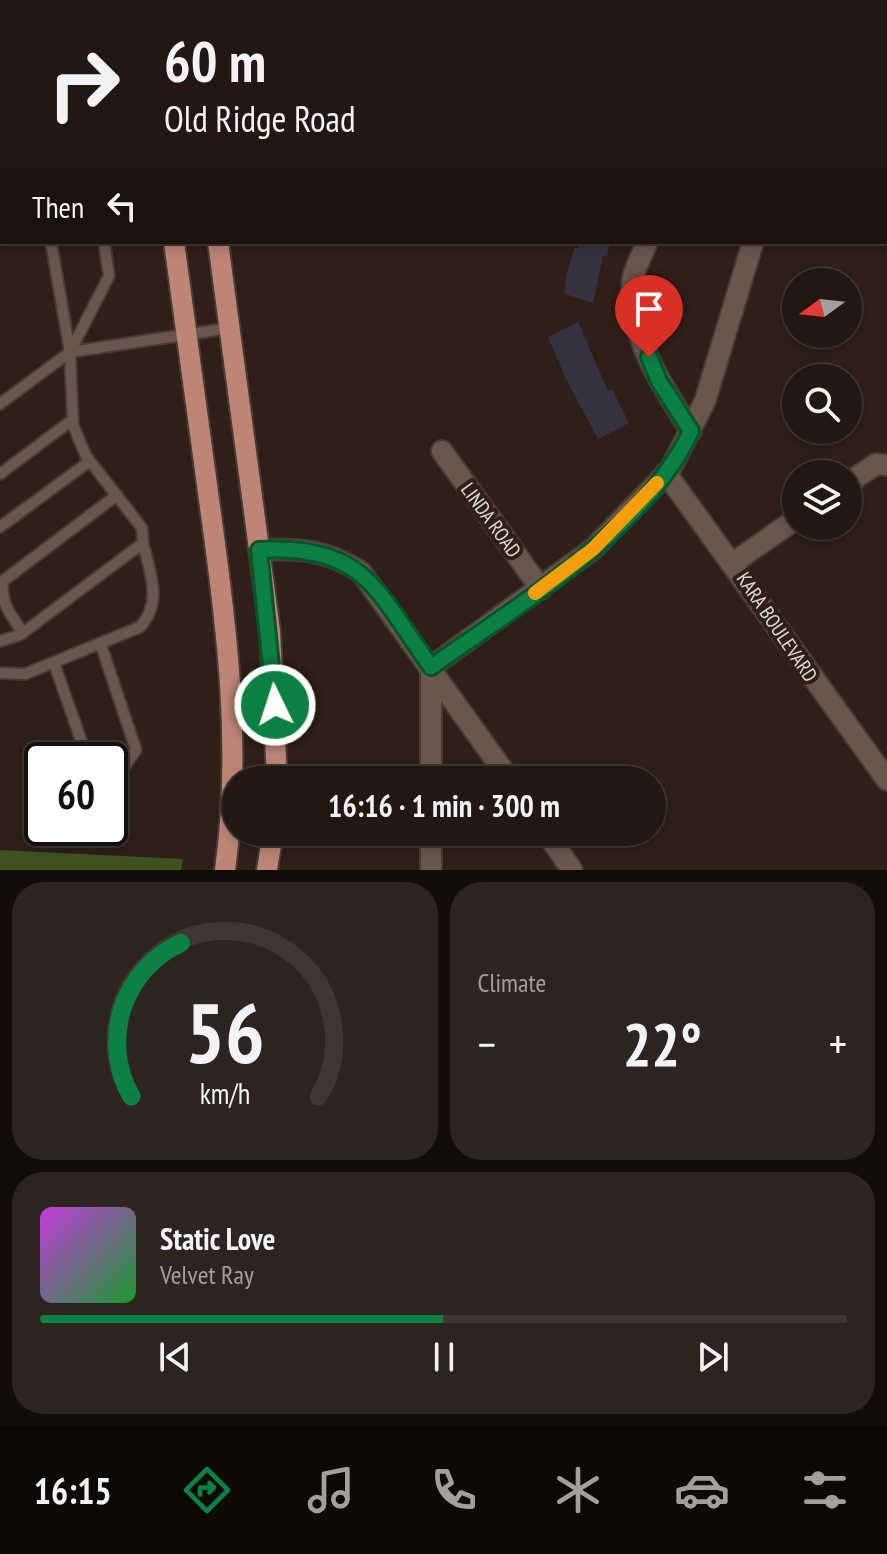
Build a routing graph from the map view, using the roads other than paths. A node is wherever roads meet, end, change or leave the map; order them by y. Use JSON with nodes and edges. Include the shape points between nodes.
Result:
{"nodes":[{"id":1,"x":51,"y":244,"type":"edge"},
{"id":2,"x":104,"y":244,"type":"edge"},
{"id":3,"x":174,"y":244,"type":"edge"},
{"id":4,"x":218,"y":244,"type":"edge"},
{"id":5,"x":646,"y":244,"type":"edge"},
{"id":6,"x":752,"y":244,"type":"edge"},
{"id":7,"x":230,"y":328,"type":"junction"},
{"id":8,"x":187,"y":333,"type":"junction"},
{"id":9,"x":70,"y":352,"type":"junction"},
{"id":10,"x":0,"y":404,"type":"edge"},
{"id":11,"x":72,"y":420,"type":"junction"},
{"id":12,"x":691,"y":431,"type":"junction"},
{"id":13,"x":442,"y":451,"type":"dead end"},
{"id":14,"x":90,"y":461,"type":"junction"},
{"id":15,"x":887,"y":465,"type":"edge"},
{"id":16,"x":666,"y":473,"type":"junction"},
{"id":17,"x":0,"y":474,"type":"edge"},
{"id":18,"x":862,"y":474,"type":"edge"},
{"id":19,"x":117,"y":495,"type":"junction"},
{"id":20,"x":0,"y":527,"type":"edge"},
{"id":21,"x":782,"y":529,"type":"edge"},
{"id":22,"x":143,"y":543,"type":"junction"},
{"id":23,"x":259,"y":550,"type":"junction"},
{"id":24,"x":733,"y":563,"type":"junction"},
{"id":25,"x":541,"y":589,"type":"junction"},
{"id":26,"x":23,"y":633,"type":"junction"},
{"id":27,"x":0,"y":641,"type":"edge"},
{"id":28,"x":101,"y":645,"type":"junction"},
{"id":29,"x":54,"y":663,"type":"junction"},
{"id":30,"x":431,"y":667,"type":"junction"},
{"id":31,"x":0,"y":673,"type":"edge"},
{"id":32,"x":82,"y":742,"type":"edge"},
{"id":33,"x":879,"y":756,"type":"edge"},
{"id":34,"x":128,"y":761,"type":"edge"},
{"id":35,"x":277,"y":766,"type":"edge"},
{"id":36,"x":430,"y":766,"type":"edge"},
{"id":37,"x":500,"y":766,"type":"edge"},
{"id":38,"x":887,"y":780,"type":"edge"},
{"id":39,"x":271,"y":846,"type":"edge"},
{"id":40,"x":431,"y":846,"type":"edge"},
{"id":41,"x":556,"y":846,"type":"edge"},
{"id":42,"x":225,"y":870,"type":"edge"},
{"id":43,"x":267,"y":870,"type":"edge"},
{"id":44,"x":431,"y":870,"type":"edge"},
{"id":45,"x":572,"y":870,"type":"edge"}],
"edges":[{"from":1,"to":9,"type":"lane"},
{"from":2,"to":9,"type":"lane","via":[[109,276]]},
{"from":3,"to":8,"type":"main road"},
{"from":4,"to":7,"type":"main road"},
{"from":5,"to":12,"type":"street","via":[[632,281],[638,332],[659,381]]},
{"from":6,"to":12,"type":"street"},
{"from":7,"to":8,"type":"lane"},
{"from":7,"to":23,"type":"main road"},
{"from":8,"to":9,"type":"lane"},
{"from":8,"to":42,"type":"main road","via":[[233,710],[235,772]]},
{"from":9,"to":10,"type":"lane"},
{"from":9,"to":11,"type":"lane"},
{"from":11,"to":14,"type":"lane"},
{"from":11,"to":17,"type":"lane"},
{"from":12,"to":16,"type":"street"},
{"from":13,"to":25,"type":"street","name":"LINDA ROAD"},
{"from":14,"to":19,"type":"lane"},
{"from":14,"to":20,"type":"lane"},
{"from":15,"to":18,"type":"street","via":[[876,464]]},
{"from":16,"to":24,"type":"street","name":"KARA BOULEVARD"},
{"from":16,"to":25,"type":"street","via":[[593,549]]},
{"from":19,"to":22,"type":"lane","via":[[142,528]]},
{"from":19,"to":26,"type":"lane","via":[[3,581],[5,608]]},
{"from":21,"to":24,"type":"street"},
{"from":22,"to":26,"type":"lane"},
{"from":22,"to":28,"type":"lane","via":[[154,590],[148,617],[131,633]]},
{"from":23,"to":30,"type":"street","via":[[315,551],[340,558],[361,572]]},
{"from":23,"to":35,"type":"main road"},
{"from":24,"to":33,"type":"street","name":"KARA BOULEVARD"},
{"from":25,"to":30,"type":"street"},
{"from":26,"to":27,"type":"lane"},
{"from":28,"to":29,"type":"lane"},
{"from":28,"to":34,"type":"lane","via":[[136,750]]},
{"from":29,"to":31,"type":"lane","via":[[25,674]]},
{"from":29,"to":32,"type":"lane"},
{"from":30,"to":36,"type":"street"},
{"from":30,"to":37,"type":"street"},
{"from":33,"to":38,"type":"street","name":"KARA BOULEVARD"},
{"from":39,"to":43,"type":"main road"},
{"from":40,"to":44,"type":"street"},
{"from":41,"to":45,"type":"street"}]}
